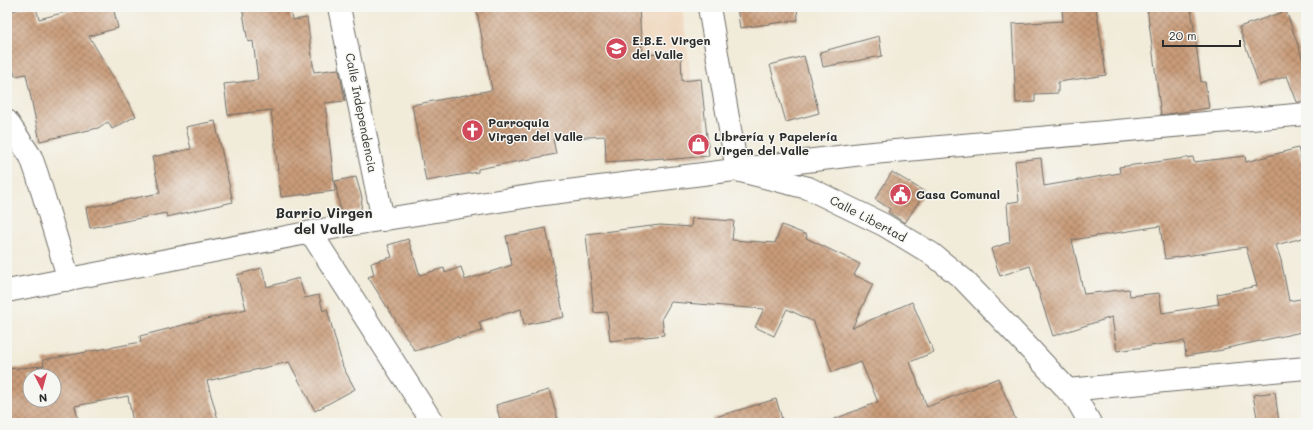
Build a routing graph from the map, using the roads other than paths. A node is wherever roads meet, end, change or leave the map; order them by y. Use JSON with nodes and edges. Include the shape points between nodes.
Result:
{"nodes":[{"id":1,"x":340,"y":7,"type":"edge"},
{"id":2,"x":709,"y":7,"type":"edge"},
{"id":3,"x":1306,"y":114,"type":"edge"},
{"id":4,"x":7,"y":121,"type":"edge"},
{"id":5,"x":737,"y":170,"type":"junction"},
{"id":6,"x":382,"y":220,"type":"junction"},
{"id":7,"x":311,"y":233,"type":"junction"},
{"id":8,"x":69,"y":280,"type":"junction"},
{"id":9,"x":7,"y":292,"type":"edge"},
{"id":10,"x":1306,"y":368,"type":"edge"},
{"id":11,"x":1067,"y":390,"type":"junction"},
{"id":12,"x":433,"y":423,"type":"edge"},
{"id":13,"x":1090,"y":423,"type":"edge"}],
"edges":[{"from":1,"to":6,"type":"street","name":"Calle Independencia"},
{"from":2,"to":5,"type":"street"},
{"from":3,"to":5,"type":"street","via":[[862,154]]},
{"from":4,"to":8,"type":"street","via":[[31,157]]},
{"from":5,"to":6,"type":"street","via":[[536,195]]},
{"from":5,"to":11,"type":"street","name":"Calle Libertad","via":[[808,188],[884,225],[932,254],[963,279]]},
{"from":6,"to":7,"type":"street"},
{"from":7,"to":8,"type":"street"},
{"from":7,"to":12,"type":"street"},
{"from":8,"to":9,"type":"street"},
{"from":10,"to":11,"type":"street"},
{"from":11,"to":13,"type":"street","name":"Calle Libertad"}]}
